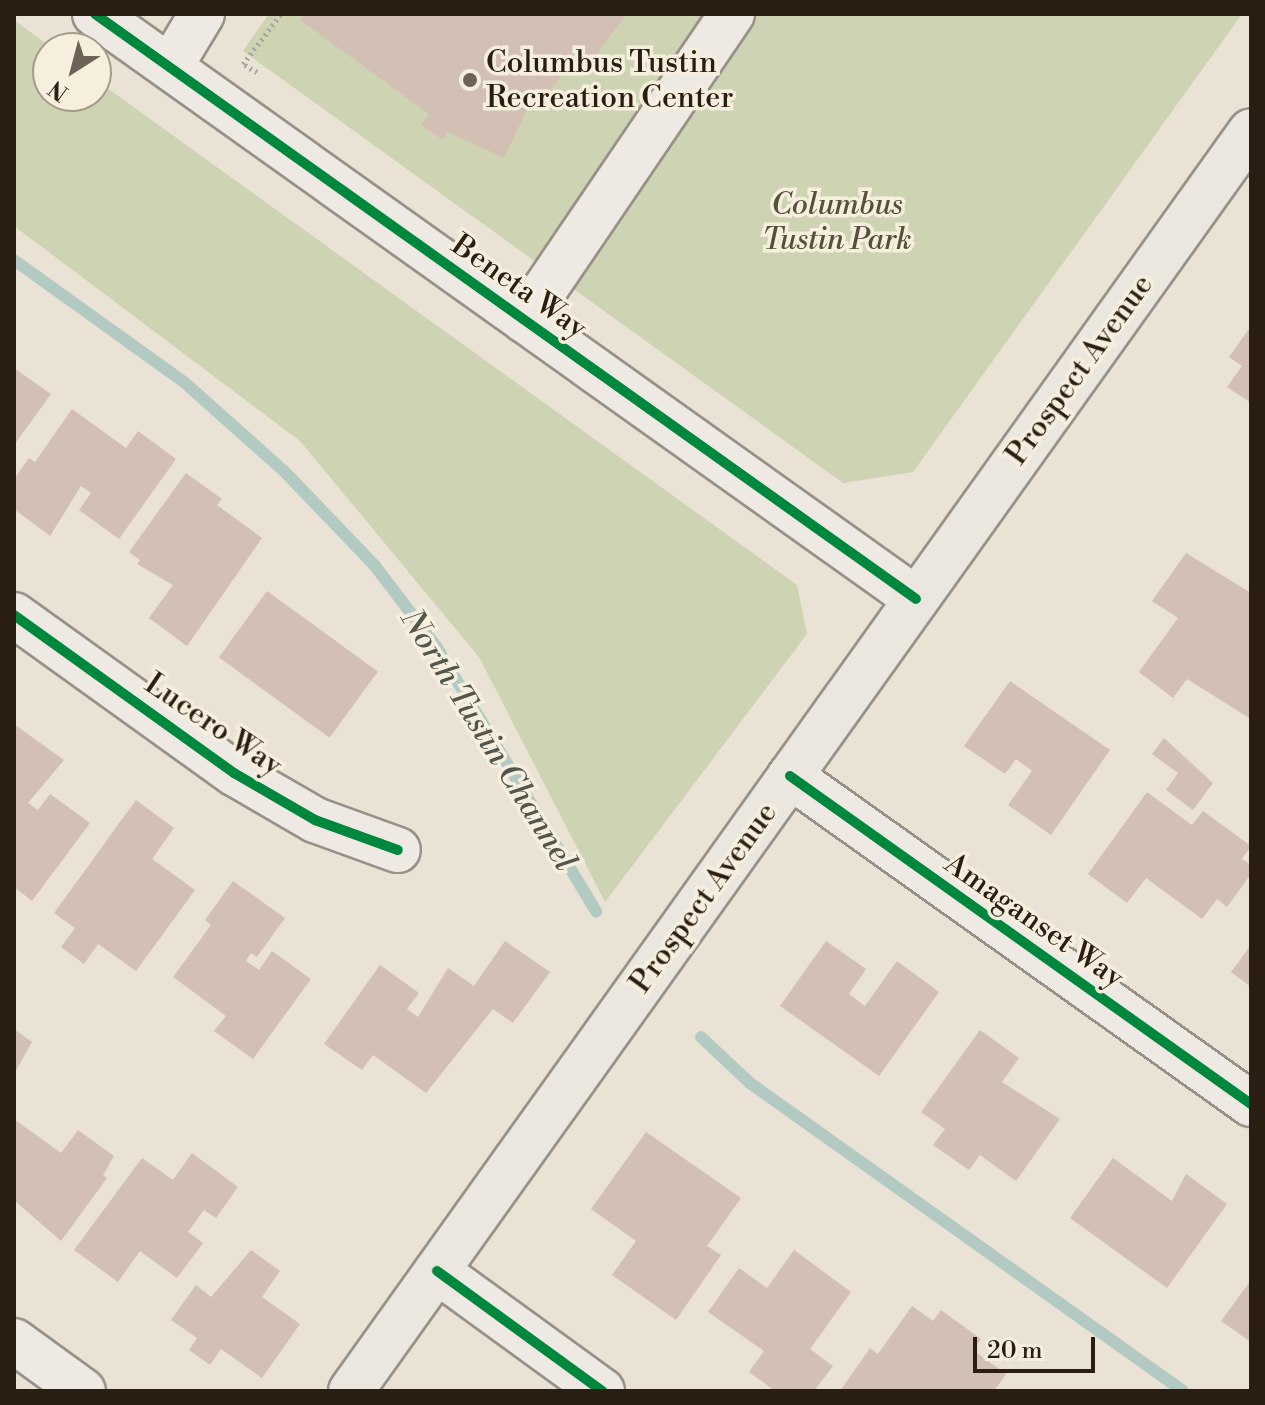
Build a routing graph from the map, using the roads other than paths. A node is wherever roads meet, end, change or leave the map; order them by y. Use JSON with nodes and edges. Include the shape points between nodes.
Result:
{"nodes":[{"id":1,"x":95,"y":14,"type":"edge"},
{"id":2,"x":202,"y":14,"type":"edge"},
{"id":3,"x":732,"y":14,"type":"edge"},
{"id":4,"x":170,"y":67,"type":"junction"},
{"id":5,"x":1251,"y":131,"type":"edge"},
{"id":6,"x":524,"y":320,"type":"junction"},
{"id":7,"x":916,"y":599,"type":"junction"},
{"id":8,"x":14,"y":615,"type":"edge"},
{"id":9,"x":790,"y":776,"type":"junction"},
{"id":10,"x":398,"y":850,"type":"dead end"},
{"id":11,"x":1251,"y":1104,"type":"edge"},
{"id":12,"x":437,"y":1271,"type":"junction"},
{"id":13,"x":14,"y":1341,"type":"edge"},
{"id":14,"x":83,"y":1391,"type":"edge"},
{"id":15,"x":351,"y":1391,"type":"edge"},
{"id":16,"x":602,"y":1391,"type":"edge"}],
"edges":[{"from":1,"to":4,"type":"street","name":"Beneta Way"},
{"from":2,"to":4,"type":"street"},
{"from":3,"to":6,"type":"street"},
{"from":4,"to":6,"type":"street","name":"Beneta Way"},
{"from":5,"to":7,"type":"main road","name":"Prospect Avenue"},
{"from":6,"to":7,"type":"street","name":"Beneta Way"},
{"from":7,"to":9,"type":"main road","name":"Prospect Avenue"},
{"from":8,"to":10,"type":"street","name":"Lucero Way","via":[[234,773],[315,820]]},
{"from":9,"to":11,"type":"street","name":"Amaganset Way"},
{"from":9,"to":12,"type":"main road","name":"Prospect Avenue"},
{"from":12,"to":15,"type":"main road","name":"Prospect Avenue"},
{"from":12,"to":16,"type":"street"},
{"from":13,"to":14,"type":"street"}]}
